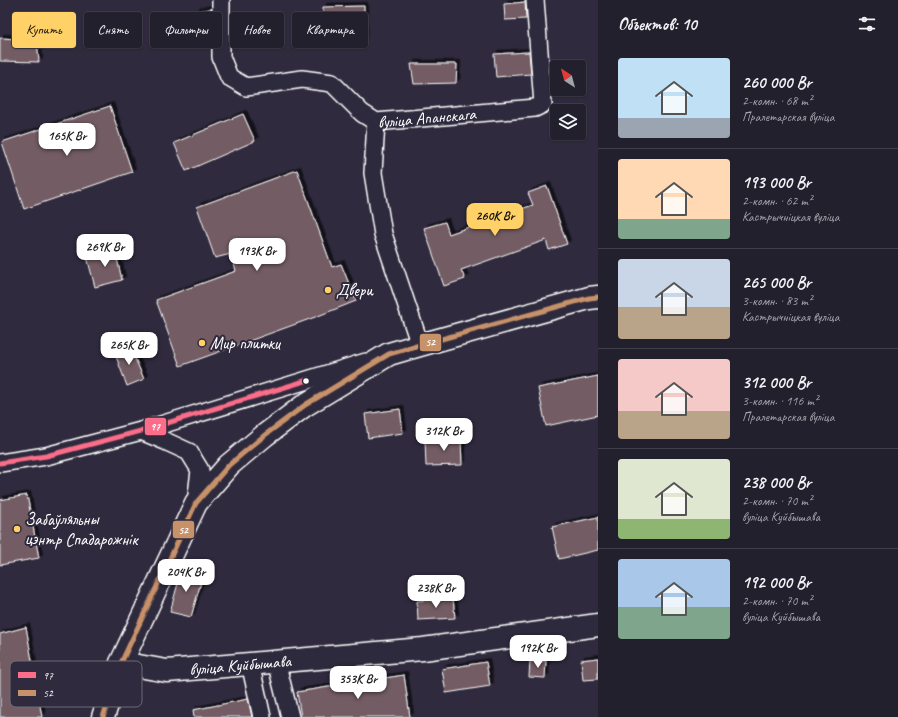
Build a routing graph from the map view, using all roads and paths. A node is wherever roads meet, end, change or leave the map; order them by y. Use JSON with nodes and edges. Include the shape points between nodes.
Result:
{"nodes":[{"id":1,"x":221,"y":0,"type":"edge"},
{"id":2,"x":535,"y":0,"type":"edge"},
{"id":3,"x":376,"y":122,"type":"junction"},
{"id":4,"x":598,"y":297,"type":"edge"},
{"id":5,"x":420,"y":344,"type":"junction"},
{"id":6,"x":389,"y":354,"type":"junction"},
{"id":7,"x":141,"y":431,"type":"junction"},
{"id":8,"x":0,"y":462,"type":"edge"},
{"id":9,"x":196,"y":503,"type":"junction"},
{"id":10,"x":598,"y":625,"type":"edge"},
{"id":11,"x":121,"y":661,"type":"edge"},
{"id":12,"x":276,"y":661,"type":"junction"},
{"id":13,"x":250,"y":663,"type":"junction"},
{"id":14,"x":142,"y":666,"type":"edge"},
{"id":15,"x":106,"y":707,"type":"edge"},
{"id":16,"x":103,"y":717,"type":"edge"},
{"id":17,"x":262,"y":717,"type":"edge"},
{"id":18,"x":290,"y":717,"type":"edge"}],
"edges":[{"from":1,"to":3,"type":"street","name":"вуліца Апанскага","via":[[221,57],[229,77],[246,87],[302,79],[332,83],[362,113]]},
{"from":2,"to":3,"type":"street","name":"вуліца Апанскага","via":[[544,104],[535,108]]},
{"from":3,"to":5,"type":"street","via":[[373,173],[383,234]]},
{"from":4,"to":5,"type":"main road"},
{"from":5,"to":6,"type":"main road"},
{"from":6,"to":7,"type":"street"},
{"from":6,"to":9,"type":"main road","via":[[305,405],[265,435],[229,465]]},
{"from":7,"to":8,"type":"street","via":[[46,456]]},
{"from":7,"to":9,"type":"street","via":[[189,452],[200,470]]},
{"from":9,"to":11,"type":"main road"},
{"from":10,"to":12,"type":"main road","name":"вуліца Куйбышава","via":[[423,649]]},
{"from":12,"to":13,"type":"main road","name":"вуліца Куйбышава"},
{"from":12,"to":18,"type":"street"},
{"from":13,"to":14,"type":"main road","name":"вуліца Куйбышава","via":[[167,671]]},
{"from":13,"to":17,"type":"street"},
{"from":15,"to":16,"type":"main road"}]}
